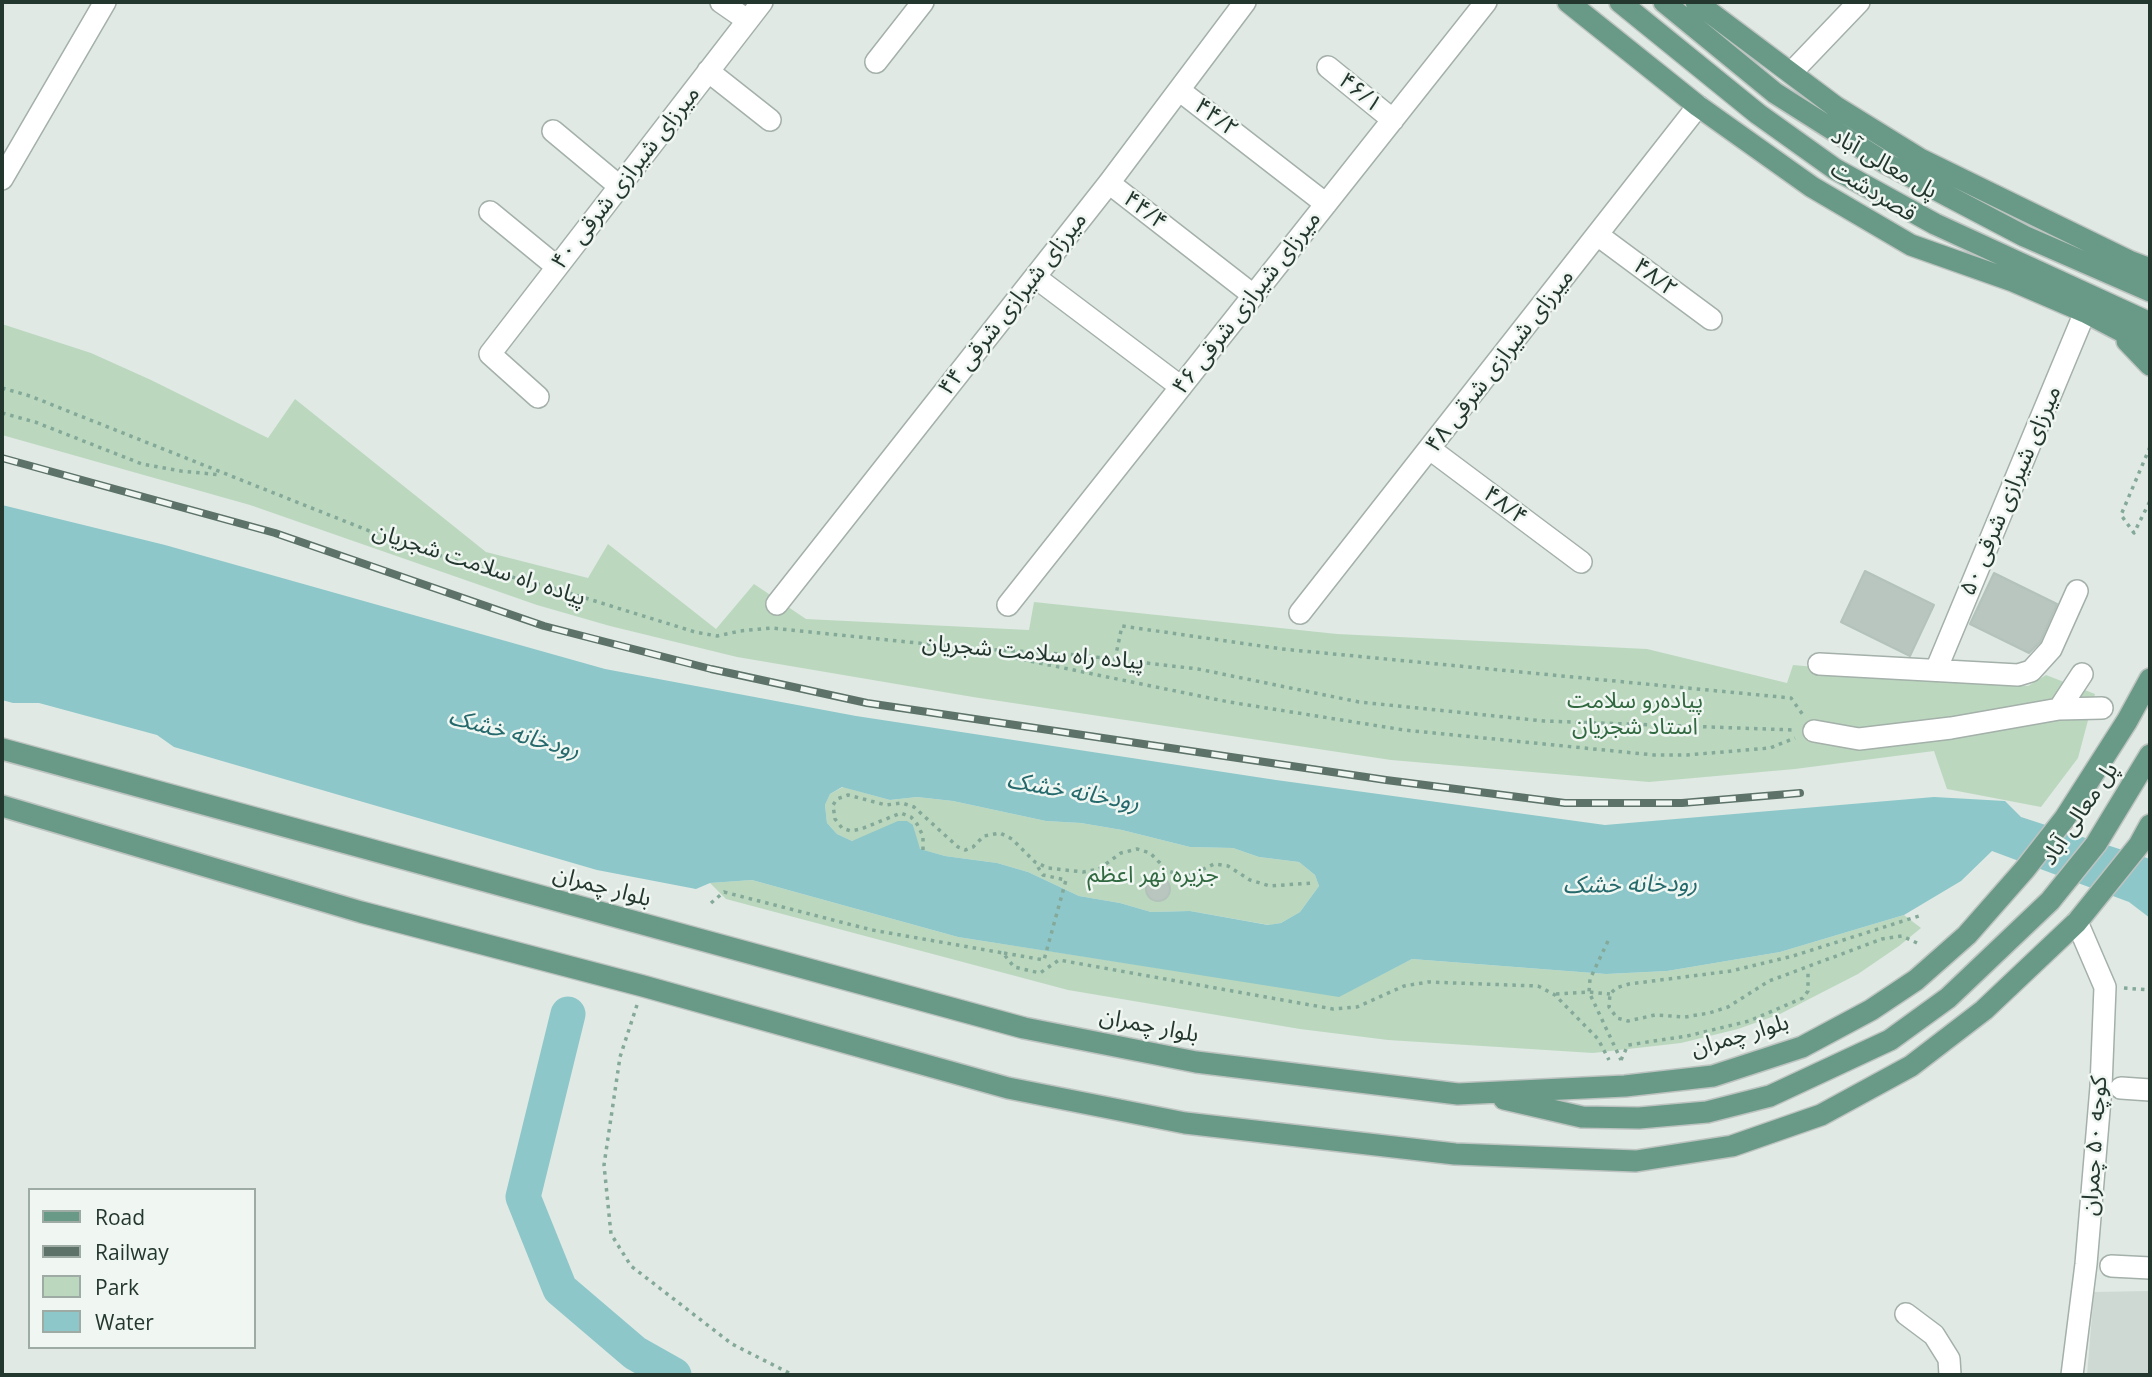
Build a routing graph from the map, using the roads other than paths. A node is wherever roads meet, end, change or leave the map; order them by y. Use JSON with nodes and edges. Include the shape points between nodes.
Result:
{"nodes":[{"id":1,"x":105,"y":2,"type":"edge"},
{"id":2,"x":721,"y":2,"type":"edge"},
{"id":3,"x":762,"y":2,"type":"edge"},
{"id":4,"x":923,"y":2,"type":"edge"},
{"id":5,"x":1245,"y":2,"type":"edge"},
{"id":6,"x":1486,"y":2,"type":"edge"},
{"id":7,"x":1568,"y":2,"type":"edge"},
{"id":8,"x":1620,"y":2,"type":"edge"},
{"id":9,"x":1664,"y":2,"type":"edge"},
{"id":10,"x":1696,"y":2,"type":"edge"},
{"id":11,"x":1860,"y":2,"type":"edge"},
{"id":12,"x":747,"y":20,"type":"junction"},
{"id":13,"x":876,"y":62,"type":"dead end"},
{"id":14,"x":1328,"y":67,"type":"dead end"},
{"id":15,"x":708,"y":71,"type":"junction"},
{"id":16,"x":1792,"y":72,"type":"junction"},
{"id":17,"x":1179,"y":90,"type":"junction"},
{"id":18,"x":1698,"y":106,"type":"junction"},
{"id":19,"x":770,"y":120,"type":"dead end"},
{"id":20,"x":1393,"y":120,"type":"junction"},
{"id":21,"x":553,"y":131,"type":"dead end"},
{"id":22,"x":2,"y":179,"type":"edge"},
{"id":23,"x":1109,"y":183,"type":"junction"},
{"id":24,"x":619,"y":186,"type":"junction"},
{"id":25,"x":1326,"y":204,"type":"junction"},
{"id":26,"x":490,"y":212,"type":"dead end"},
{"id":27,"x":1599,"y":236,"type":"junction"},
{"id":28,"x":557,"y":267,"type":"junction"},
{"id":29,"x":2150,"y":269,"type":"edge"},
{"id":30,"x":1035,"y":277,"type":"junction"},
{"id":31,"x":2150,"y":291,"type":"edge"},
{"id":32,"x":1253,"y":295,"type":"junction"},
{"id":33,"x":2085,"y":312,"type":"junction"},
{"id":34,"x":1711,"y":319,"type":"dead end"},
{"id":35,"x":2150,"y":323,"type":"edge"},
{"id":36,"x":2111,"y":325,"type":"junction"},
{"id":37,"x":2150,"y":334,"type":"edge"},
{"id":38,"x":2150,"y":346,"type":"edge"},
{"id":39,"x":2150,"y":365,"type":"edge"},
{"id":40,"x":1181,"y":387,"type":"junction"},
{"id":41,"x":538,"y":397,"type":"dead end"},
{"id":42,"x":1430,"y":449,"type":"junction"},
{"id":43,"x":1581,"y":562,"type":"dead end"},
{"id":44,"x":2077,"y":591,"type":"dead end"},
{"id":45,"x":777,"y":604,"type":"dead end"},
{"id":46,"x":1008,"y":605,"type":"dead end"},
{"id":47,"x":1300,"y":613,"type":"dead end"},
{"id":48,"x":1819,"y":664,"type":"dead end"},
{"id":49,"x":1936,"y":670,"type":"junction"},
{"id":50,"x":2082,"y":674,"type":"dead end"},
{"id":51,"x":2150,"y":678,"type":"edge"},
{"id":52,"x":2102,"y":708,"type":"dead end"},
{"id":53,"x":2059,"y":709,"type":"junction"},
{"id":54,"x":1814,"y":731,"type":"road end"},
{"id":55,"x":2,"y":749,"type":"edge"},
{"id":56,"x":2150,"y":755,"type":"edge"},
{"id":57,"x":2,"y":806,"type":"edge"},
{"id":58,"x":2150,"y":825,"type":"edge"},
{"id":59,"x":2077,"y":922,"type":"junction"},
{"id":60,"x":2121,"y":1088,"type":"dead end"},
{"id":61,"x":2150,"y":1090,"type":"edge"},
{"id":62,"x":1475,"y":1092,"type":"junction"},
{"id":63,"x":2111,"y":1266,"type":"dead end"},
{"id":64,"x":2150,"y":1268,"type":"edge"},
{"id":65,"x":1906,"y":1314,"type":"dead end"},
{"id":66,"x":1950,"y":1375,"type":"edge"},
{"id":67,"x":2071,"y":1375,"type":"edge"}],
"edges":[{"from":1,"to":22,"type":"street"},
{"from":2,"to":12,"type":"street"},
{"from":3,"to":12,"type":"street","name":"۴۰ میرزای شیرازی شرقی"},
{"from":4,"to":13,"type":"street"},
{"from":5,"to":17,"type":"street","name":"۴۴ میرزای شیرازی شرقی"},
{"from":6,"to":20,"type":"street","name":"۴۶ میرزای شیرازی شرقی"},
{"from":7,"to":18,"type":"main road","name":"قصردشت"},
{"from":8,"to":35,"type":"main road","name":"پل معالی آباد","via":[[1758,114],[1835,169],[1935,224]]},
{"from":9,"to":31,"type":"main road","name":"پل معالی آباد","via":[[1775,93],[1887,164],[2024,236]]},
{"from":10,"to":16,"type":"main road"},
{"from":11,"to":16,"type":"street"},
{"from":12,"to":15,"type":"street","name":"۴۰ میرزای شیرازی شرقی"},
{"from":14,"to":20,"type":"street","name":"۴۶/۱"},
{"from":15,"to":19,"type":"street"},
{"from":15,"to":24,"type":"street","name":"۴۰ میرزای شیرازی شرقی"},
{"from":16,"to":29,"type":"main road","via":[[1836,107],[1920,159]]},
{"from":17,"to":23,"type":"street","name":"۴۴ میرزای شیرازی شرقی"},
{"from":17,"to":25,"type":"street","name":"۴۴/۲"},
{"from":18,"to":27,"type":"street","name":"۴۸ میرزای شیرازی شرقی"},
{"from":18,"to":33,"type":"main road","name":"قصردشت","via":[[1812,187],[1911,245]]},
{"from":20,"to":25,"type":"street","name":"۴۶ میرزای شیرازی شرقی"},
{"from":21,"to":24,"type":"street"},
{"from":23,"to":30,"type":"street","name":"۴۴ میرزای شیرازی شرقی"},
{"from":23,"to":32,"type":"street","name":"۴۴/۴"},
{"from":24,"to":28,"type":"street","name":"۴۰ میرزای شیرازی شرقی"},
{"from":25,"to":32,"type":"street","name":"۴۶ میرزای شیرازی شرقی"},
{"from":26,"to":28,"type":"street"},
{"from":27,"to":34,"type":"street","name":"۴۸/۲"},
{"from":27,"to":42,"type":"street","name":"۴۸ میرزای شیرازی شرقی"},
{"from":28,"to":41,"type":"street","name":"۴۰ میرزای شیرازی شرقی","via":[[490,354]]},
{"from":30,"to":40,"type":"street"},
{"from":30,"to":45,"type":"street","name":"۴۴ میرزای شیرازی شرقی"},
{"from":32,"to":40,"type":"street","name":"۴۶ میرزای شیرازی شرقی"},
{"from":33,"to":36,"type":"main road","name":"قصردشت"},
{"from":33,"to":49,"type":"street","name":"۵۰ میرزای شیرازی شرقی"},
{"from":36,"to":37,"type":"main road"},
{"from":36,"to":38,"type":"main road","name":"قصردشت"},
{"from":36,"to":39,"type":"main road"},
{"from":40,"to":46,"type":"street","name":"۴۶ میرزای شیرازی شرقی"},
{"from":42,"to":43,"type":"street","name":"۴۸/۴"},
{"from":42,"to":47,"type":"street","name":"۴۸ میرزای شیرازی شرقی"},
{"from":44,"to":49,"type":"street","via":[[2051,649],[2031,671],[2018,675]]},
{"from":48,"to":49,"type":"street"},
{"from":50,"to":53,"type":"street"},
{"from":51,"to":62,"type":"main road","name":"بلوار چمران","via":[[2065,818],[2025,869],[1967,935],[1916,980],[1871,1010],[1802,1047],[1713,1076],[1625,1086]]},
{"from":52,"to":53,"type":"street"},
{"from":53,"to":54,"type":"street","via":[[1859,739]]},
{"from":55,"to":62,"type":"main road","name":"بلوار چمران","via":[[1024,1028],[1196,1062],[1458,1094]]},
{"from":56,"to":62,"type":"main road","name":"پل معالی آباد","via":[[2110,823],[2050,901],[1948,998],[1890,1040],[1770,1096],[1707,1112],[1582,1117]]},
{"from":57,"to":59,"type":"main road","via":[[361,912],[1008,1088],[1185,1123],[1455,1154],[1636,1161],[1732,1146],[1821,1115],[1911,1066],[1984,1010]]},
{"from":58,"to":59,"type":"main road"},
{"from":59,"to":67,"type":"street","name":"کوچه ۵۰ چمران","via":[[2105,987],[2088,1237]]},
{"from":60,"to":61,"type":"street"},
{"from":63,"to":64,"type":"street"},
{"from":65,"to":66,"type":"street","via":[[1934,1335],[1949,1359]]}]}
